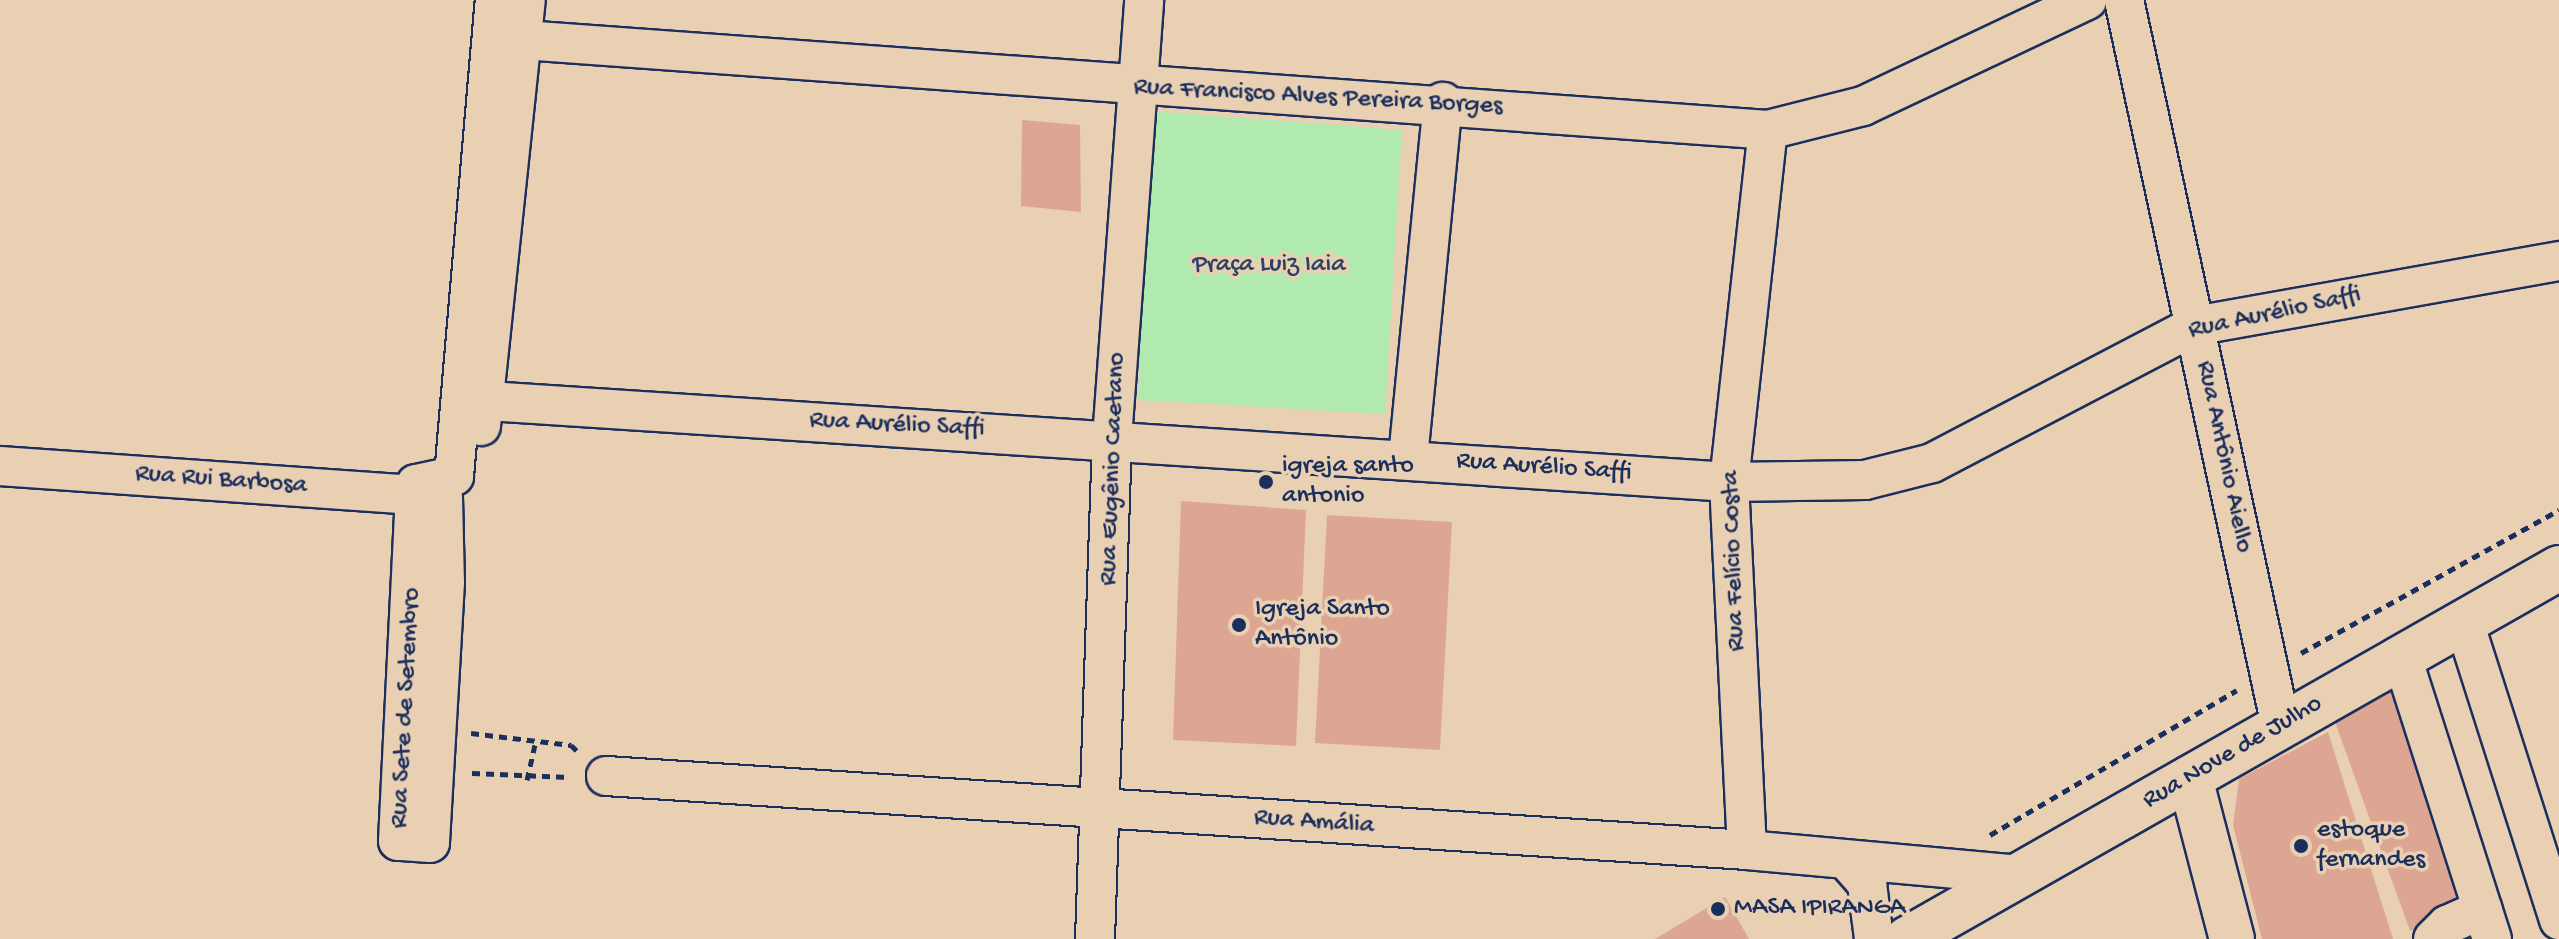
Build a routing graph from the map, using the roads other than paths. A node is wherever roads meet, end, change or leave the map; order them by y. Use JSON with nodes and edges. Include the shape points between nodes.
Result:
{"nodes":[{"id":1,"x":495,"y":0,"type":"edge"},
{"id":2,"x":526,"y":0,"type":"edge"},
{"id":3,"x":1144,"y":0,"type":"edge"},
{"id":4,"x":2087,"y":0,"type":"edge"},
{"id":5,"x":2124,"y":0,"type":"edge"},
{"id":6,"x":523,"y":40,"type":"junction"},
{"id":7,"x":1139,"y":89,"type":"junction"},
{"id":8,"x":1443,"y":102,"type":"junction"},
{"id":9,"x":1768,"y":130,"type":"junction"},
{"id":10,"x":2559,"y":261,"type":"edge"},
{"id":11,"x":2194,"y":326,"type":"junction"},
{"id":12,"x":488,"y":401,"type":"junction"},
{"id":13,"x":1112,"y":439,"type":"junction"},
{"id":14,"x":1408,"y":458,"type":"junction"},
{"id":15,"x":0,"y":466,"type":"edge"},
{"id":16,"x":1729,"y":482,"type":"junction"},
{"id":17,"x":429,"y":496,"type":"junction"},
{"id":18,"x":2559,"y":568,"type":"edge"},
{"id":19,"x":2464,"y":622,"type":"junction"},
{"id":20,"x":2402,"y":657,"type":"junction"},
{"id":21,"x":2281,"y":726,"type":"junction"},
{"id":22,"x":606,"y":776,"type":"road end"},
{"id":23,"x":2190,"y":778,"type":"junction"},
{"id":24,"x":1103,"y":809,"type":"junction"},
{"id":25,"x":1747,"y":850,"type":"junction"},
{"id":26,"x":1849,"y":863,"type":"junction"},
{"id":27,"x":2020,"y":875,"type":"junction"},
{"id":28,"x":2559,"y":920,"type":"edge"},
{"id":29,"x":2487,"y":924,"type":"edge"},
{"id":30,"x":1095,"y":939,"type":"edge"},
{"id":31,"x":1874,"y":939,"type":"edge"},
{"id":32,"x":1907,"y":939,"type":"edge"},
{"id":33,"x":2232,"y":939,"type":"edge"},
{"id":34,"x":2433,"y":939,"type":"edge"}],
"edges":[{"from":1,"to":17,"type":"street","via":[[454,476],[416,484]]},
{"from":2,"to":6,"type":"street"},
{"from":3,"to":7,"type":"street","name":"Rua Eugênio Caetano"},
{"from":4,"to":9,"type":"street","name":"Rua Francisco Alves Pereira Borges","via":[[1863,106]]},
{"from":5,"to":11,"type":"street","name":"Rua Antônio Aiello"},
{"from":6,"to":7,"type":"street","name":"Rua Francisco Alves Pereira Borges"},
{"from":6,"to":12,"type":"street"},
{"from":7,"to":8,"type":"street","name":"Rua Francisco Alves Pereira Borges"},
{"from":7,"to":13,"type":"street","name":"Rua Eugênio Caetano"},
{"from":8,"to":9,"type":"street","name":"Rua Francisco Alves Pereira Borges"},
{"from":8,"to":14,"type":"street"},
{"from":9,"to":16,"type":"street","name":"Rua Felício Costa"},
{"from":10,"to":11,"type":"street","name":"Rua Aurélio Saffi"},
{"from":11,"to":16,"type":"street","name":"Rua Aurélio Saffi","via":[[1932,463],[1865,480]]},
{"from":11,"to":21,"type":"street","name":"Rua Antônio Aiello"},
{"from":12,"to":13,"type":"street","name":"Rua Aurélio Saffi"},
{"from":12,"to":17,"type":"street","via":[[463,492]]},
{"from":13,"to":14,"type":"street","name":"Rua Aurélio Saffi"},
{"from":13,"to":24,"type":"street","name":"Rua Eugênio Caetano"},
{"from":14,"to":16,"type":"street","name":"Rua Aurélio Saffi"},
{"from":15,"to":17,"type":"street","name":"Rua Rui Barbosa"},
{"from":16,"to":25,"type":"street","name":"Rua Felício Costa"},
{"from":17,"to":17,"type":"street","name":"Rua Sete de Setembro","via":[[398,841],[430,843],[436,729]]},
{"from":18,"to":19,"type":"main road","name":"Rua Nove de Julho"},
{"from":19,"to":20,"type":"main road","name":"Rua Nove de Julho"},
{"from":19,"to":28,"type":"street"},
{"from":20,"to":21,"type":"main road","name":"Rua Nove de Julho"},
{"from":20,"to":29,"type":"street"},
{"from":21,"to":23,"type":"main road","name":"Rua Nove de Julho"},
{"from":22,"to":24,"type":"street","name":"Rua Amália"},
{"from":23,"to":27,"type":"main road","name":"Rua Nove de Julho"},
{"from":23,"to":33,"type":"main road"},
{"from":24,"to":25,"type":"street","name":"Rua Amália"},
{"from":24,"to":30,"type":"street","name":"Rua Eugênio Caetano"},
{"from":25,"to":26,"type":"street","name":"Rua Amália"},
{"from":26,"to":27,"type":"street","name":"Rua Amália"},
{"from":26,"to":31,"type":"street","via":[[1867,884]]},
{"from":27,"to":32,"type":"main road","name":"Rua Nove de Julho"},
{"from":29,"to":34,"type":"street","via":[[2447,925]]}]}
